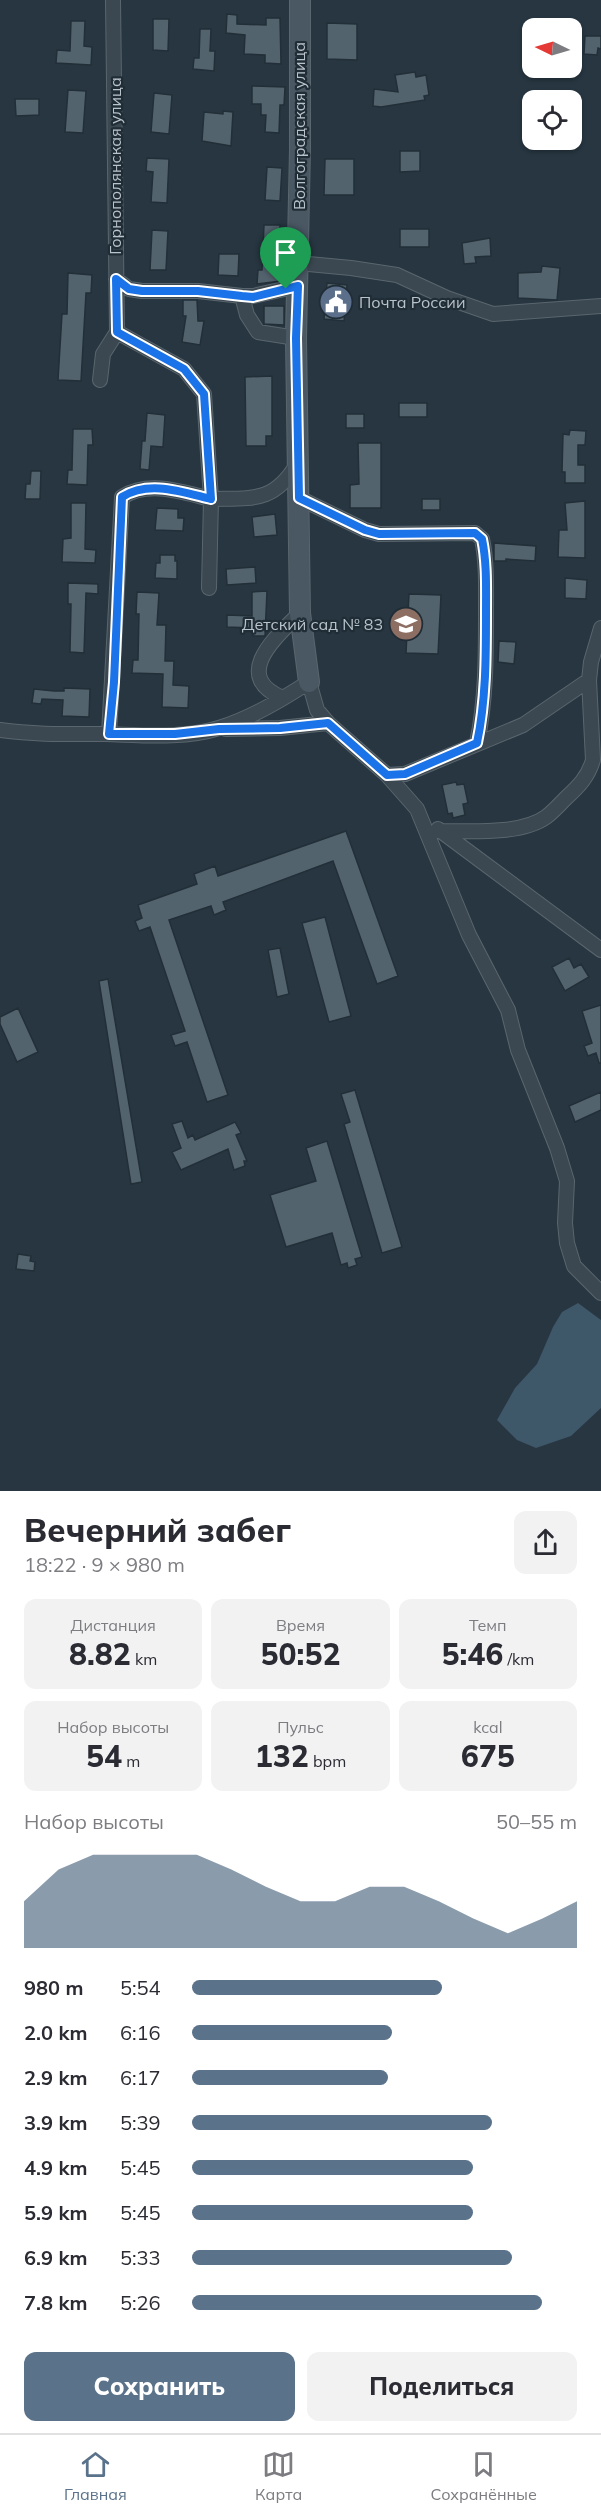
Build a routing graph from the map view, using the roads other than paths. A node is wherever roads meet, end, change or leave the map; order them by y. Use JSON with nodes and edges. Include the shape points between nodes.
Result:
{"nodes":[{"id":1,"x":113,"y":0,"type":"edge"},
{"id":2,"x":300,"y":0,"type":"edge"},
{"id":3,"x":298,"y":263,"type":"junction"},
{"id":4,"x":116,"y":279,"type":"junction"},
{"id":5,"x":298,"y":286,"type":"junction"},
{"id":6,"x":242,"y":296,"type":"junction"},
{"id":7,"x":601,"y":306,"type":"edge"},
{"id":8,"x":117,"y":332,"type":"junction"},
{"id":9,"x":296,"y":338,"type":"junction"},
{"id":10,"x":100,"y":380,"type":"dead end"},
{"id":11,"x":298,"y":461,"type":"junction"},
{"id":12,"x":299,"y":498,"type":"junction"},
{"id":13,"x":211,"y":499,"type":"junction"},
{"id":14,"x":209,"y":588,"type":"dead end"},
{"id":15,"x":300,"y":613,"type":"junction"},
{"id":16,"x":601,"y":628,"type":"edge"},
{"id":17,"x":590,"y":680,"type":"junction"},
{"id":18,"x":309,"y":682,"type":"junction"},
{"id":19,"x":283,"y":698,"type":"junction"},
{"id":20,"x":328,"y":723,"type":"junction"},
{"id":21,"x":219,"y":729,"type":"junction"},
{"id":22,"x":0,"y":730,"type":"edge"},
{"id":23,"x":109,"y":734,"type":"junction"},
{"id":24,"x":477,"y":743,"type":"junction"},
{"id":25,"x":387,"y":775,"type":"junction"},
{"id":26,"x":417,"y":809,"type":"junction"},
{"id":27,"x":439,"y":831,"type":"junction"},
{"id":28,"x":601,"y":950,"type":"edge"},
{"id":29,"x":601,"y":1293,"type":"edge"}],
"edges":[{"from":1,"to":4,"type":"street","name":"Горнополянская улица"},
{"from":2,"to":3,"type":"street","name":"Волгоградская улица"},
{"from":3,"to":5,"type":"street","name":"Волгоградская улица"},
{"from":3,"to":7,"type":"street","via":[[397,275],[492,314]]},
{"from":4,"to":6,"type":"street","via":[[129,289],[142,291]]},
{"from":4,"to":8,"type":"street","name":"Горнополянская улица"},
{"from":5,"to":6,"type":"street"},
{"from":5,"to":9,"type":"street","name":"Волгоградская улица"},
{"from":6,"to":9,"type":"street","via":[[247,315],[258,332]]},
{"from":8,"to":10,"type":"street","via":[[103,354]]},
{"from":8,"to":13,"type":"street","via":[[184,369],[204,394]]},
{"from":9,"to":11,"type":"street","name":"Волгоградская улица"},
{"from":11,"to":12,"type":"street","name":"Волгоградская улица"},
{"from":11,"to":13,"type":"street","via":[[289,478],[273,493],[253,498]]},
{"from":12,"to":15,"type":"street","name":"Волгоградская улица"},
{"from":12,"to":24,"type":"street","via":[[379,534],[475,533],[482,539],[486,664]]},
{"from":13,"to":14,"type":"street"},
{"from":13,"to":23,"type":"street","via":[[160,488],[134,490],[122,497]]},
{"from":15,"to":18,"type":"street","name":"Волгоградская улица"},
{"from":15,"to":19,"type":"street","via":[[260,659],[264,686]]},
{"from":16,"to":17,"type":"street"},
{"from":17,"to":24,"type":"street","via":[[523,725]]},
{"from":17,"to":27,"type":"street","via":[[593,760],[581,784],[545,818],[525,826]]},
{"from":18,"to":19,"type":"street"},
{"from":18,"to":20,"type":"street","via":[[316,710]]},
{"from":19,"to":21,"type":"street"},
{"from":20,"to":21,"type":"street"},
{"from":20,"to":25,"type":"street"},
{"from":21,"to":23,"type":"street"},
{"from":22,"to":23,"type":"street"},
{"from":24,"to":25,"type":"street","via":[[405,774]]},
{"from":25,"to":26,"type":"street"},
{"from":26,"to":27,"type":"street"},
{"from":26,"to":29,"type":"street","via":[[469,935],[508,1010],[518,1050],[557,1148],[567,1181],[565,1222],[574,1266]]},
{"from":27,"to":28,"type":"street"}]}
